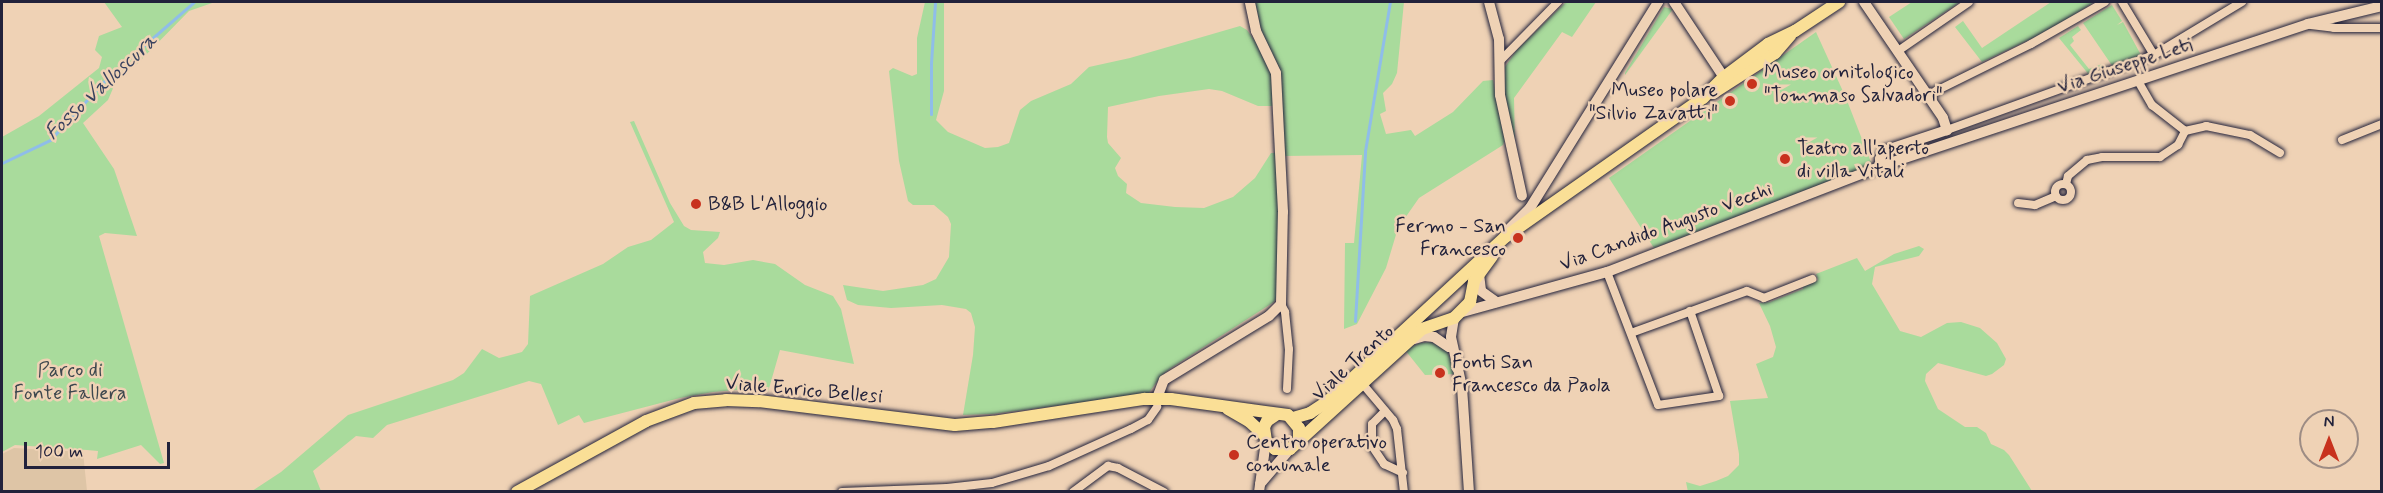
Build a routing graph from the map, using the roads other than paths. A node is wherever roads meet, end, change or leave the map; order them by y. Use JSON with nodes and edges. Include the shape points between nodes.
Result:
{"nodes":[{"id":1,"x":1250,"y":2,"type":"edge"},
{"id":2,"x":1489,"y":2,"type":"edge"},
{"id":3,"x":1558,"y":2,"type":"edge"},
{"id":4,"x":1658,"y":2,"type":"edge"},
{"id":5,"x":1674,"y":2,"type":"edge"},
{"id":6,"x":1839,"y":2,"type":"edge"},
{"id":7,"x":1864,"y":2,"type":"edge"},
{"id":8,"x":1969,"y":2,"type":"edge"},
{"id":9,"x":2105,"y":2,"type":"edge"},
{"id":10,"x":2122,"y":2,"type":"edge"},
{"id":11,"x":2242,"y":2,"type":"edge"},
{"id":12,"x":2382,"y":6,"type":"edge"},
{"id":13,"x":2308,"y":24,"type":"junction"},
{"id":14,"x":2382,"y":28,"type":"edge"},
{"id":15,"x":1898,"y":51,"type":"junction"},
{"id":16,"x":2154,"y":55,"type":"junction"},
{"id":17,"x":1500,"y":61,"type":"junction"},
{"id":18,"x":1726,"y":81,"type":"junction"},
{"id":19,"x":2138,"y":81,"type":"junction"},
{"id":20,"x":1929,"y":97,"type":"junction"},
{"id":21,"x":2382,"y":124,"type":"edge"},
{"id":22,"x":1947,"y":130,"type":"junction"},
{"id":23,"x":2185,"y":131,"type":"junction"},
{"id":24,"x":2342,"y":140,"type":"dead end"},
{"id":25,"x":2280,"y":153,"type":"dead end"},
{"id":26,"x":1881,"y":166,"type":"junction"},
{"id":27,"x":2066,"y":184,"type":"junction"},
{"id":28,"x":1522,"y":196,"type":"junction"},
{"id":29,"x":2056,"y":196,"type":"junction"},
{"id":30,"x":1534,"y":201,"type":"junction"},
{"id":31,"x":2018,"y":203,"type":"dead end"},
{"id":32,"x":1545,"y":210,"type":"junction"},
{"id":33,"x":1518,"y":221,"type":"junction"},
{"id":34,"x":1482,"y":257,"type":"junction"},
{"id":35,"x":1607,"y":272,"type":"junction"},
{"id":36,"x":1479,"y":274,"type":"junction"},
{"id":37,"x":1812,"y":279,"type":"dead end"},
{"id":38,"x":1453,"y":284,"type":"junction"},
{"id":39,"x":1471,"y":291,"type":"junction"},
{"id":40,"x":1432,"y":302,"type":"junction"},
{"id":41,"x":1496,"y":302,"type":"junction"},
{"id":42,"x":1281,"y":304,"type":"junction"},
{"id":43,"x":1690,"y":311,"type":"junction"},
{"id":44,"x":1457,"y":316,"type":"junction"},
{"id":45,"x":1438,"y":322,"type":"junction"},
{"id":46,"x":1631,"y":333,"type":"junction"},
{"id":47,"x":1405,"y":342,"type":"junction"},
{"id":48,"x":1449,"y":347,"type":"junction"},
{"id":49,"x":1456,"y":362,"type":"junction"},
{"id":50,"x":1361,"y":382,"type":"junction"},
{"id":51,"x":1287,"y":389,"type":"dead end"},
{"id":52,"x":1157,"y":403,"type":"junction"},
{"id":53,"x":1218,"y":404,"type":"junction"},
{"id":54,"x":1385,"y":411,"type":"junction"},
{"id":55,"x":1277,"y":414,"type":"junction"},
{"id":56,"x":1293,"y":418,"type":"junction"},
{"id":57,"x":1264,"y":437,"type":"junction"},
{"id":58,"x":1299,"y":439,"type":"junction"},
{"id":59,"x":1290,"y":449,"type":"junction"},
{"id":60,"x":1403,"y":473,"type":"junction"},
{"id":61,"x":1259,"y":488,"type":"edge"},
{"id":62,"x":901,"y":490,"type":"edge"},
{"id":63,"x":517,"y":492,"type":"edge"},
{"id":64,"x":843,"y":492,"type":"edge"},
{"id":65,"x":1073,"y":492,"type":"edge"},
{"id":66,"x":1164,"y":492,"type":"edge"},
{"id":67,"x":1404,"y":492,"type":"edge"},
{"id":68,"x":1468,"y":492,"type":"edge"}],
"edges":[{"from":1,"to":42,"type":"main road","via":[[1256,31],[1275,73],[1283,213]]},
{"from":2,"to":17,"type":"main road","via":[[1500,39]]},
{"from":3,"to":17,"type":"street"},
{"from":4,"to":30,"type":"main road"},
{"from":5,"to":18,"type":"main road"},
{"from":6,"to":18,"type":"main road","name":"Viale Trento","via":[[1795,31],[1775,53]]},
{"from":7,"to":15,"type":"main road"},
{"from":8,"to":15,"type":"street"},
{"from":9,"to":20,"type":"street"},
{"from":10,"to":16,"type":"street"},
{"from":11,"to":16,"type":"street"},
{"from":12,"to":13,"type":"main road","name":"Via Giuseppe Leti"},
{"from":13,"to":14,"type":"street"},
{"from":13,"to":19,"type":"main road","name":"Via Giuseppe Leti"},
{"from":15,"to":20,"type":"main road"},
{"from":16,"to":22,"type":"street"},
{"from":17,"to":28,"type":"main road","via":[[1500,95]]},
{"from":18,"to":32,"type":"main road","name":"Viale Trento"},
{"from":19,"to":23,"type":"street","via":[[2152,105]]},
{"from":19,"to":26,"type":"main road","name":"Via Giuseppe Leti"},
{"from":20,"to":22,"type":"main road"},
{"from":21,"to":24,"type":"street"},
{"from":22,"to":26,"type":"main road","via":[[1884,151]]},
{"from":23,"to":25,"type":"street","via":[[2206,126],[2250,135]]},
{"from":23,"to":27,"type":"street","via":[[2178,145],[2160,157],[2087,160],[2075,168]]},
{"from":26,"to":35,"type":"main road","name":"Via Candido Augusto Vecchi"},
{"from":27,"to":29,"type":"street","via":[[2056,187]]},
{"from":27,"to":29,"type":"street","via":[[2071,190],[2069,197],[2062,200]]},
{"from":28,"to":30,"type":"main road"},
{"from":28,"to":33,"type":"main road"},
{"from":29,"to":31,"type":"street","via":[[2036,205]]},
{"from":30,"to":33,"type":"main road"},
{"from":32,"to":34,"type":"main road","name":"Viale Trento"},
{"from":32,"to":36,"type":"main road","name":"Viale Trento","via":[[1510,238]]},
{"from":33,"to":34,"type":"main road"},
{"from":34,"to":38,"type":"main road","name":"Viale Trento"},
{"from":35,"to":41,"type":"main road","name":"Via Candido Augusto Vecchi"},
{"from":35,"to":46,"type":"street"},
{"from":36,"to":39,"type":"main road","name":"Viale Trento"},
{"from":36,"to":41,"type":"main road","via":[[1481,291]]},
{"from":37,"to":43,"type":"street","via":[[1764,298],[1747,291]]},
{"from":38,"to":39,"type":"main road","via":[[1462,283]]},
{"from":38,"to":40,"type":"main road","name":"Viale Trento"},
{"from":39,"to":41,"type":"main road"},
{"from":39,"to":44,"type":"main road","name":"Viale Trento","via":[[1470,302]]},
{"from":40,"to":45,"type":"main road","via":[[1432,313]]},
{"from":40,"to":56,"type":"main road","name":"Viale Trento","via":[[1327,402]]},
{"from":41,"to":44,"type":"main road","name":"Via Candido Augusto Vecchi"},
{"from":42,"to":51,"type":"street","via":[[1289,349]]},
{"from":42,"to":52,"type":"main road","via":[[1269,316],[1164,380]]},
{"from":43,"to":46,"type":"street"},
{"from":43,"to":46,"type":"street","via":[[1719,396],[1658,405]]},
{"from":44,"to":45,"type":"main road","name":"Viale Trento"},
{"from":44,"to":49,"type":"main road","via":[[1451,337]]},
{"from":45,"to":47,"type":"main road","name":"Viale Trento"},
{"from":45,"to":48,"type":"main road"},
{"from":47,"to":48,"type":"main road","via":[[1434,337]]},
{"from":47,"to":50,"type":"main road","name":"Viale Trento"},
{"from":48,"to":49,"type":"main road"},
{"from":49,"to":68,"type":"main road","via":[[1465,424]]},
{"from":50,"to":54,"type":"street"},
{"from":50,"to":58,"type":"main road","name":"Viale Trento"},
{"from":52,"to":53,"type":"main road","name":"Viale Enrico Bellesi"},
{"from":52,"to":62,"type":"street","via":[[1148,420],[1049,466],[992,483]]},
{"from":52,"to":63,"type":"main road","name":"Viale Enrico Bellesi","via":[[1107,404],[955,425],[759,401],[694,404],[646,421]]},
{"from":53,"to":55,"type":"main road","name":"Viale Enrico Bellesi"},
{"from":53,"to":57,"type":"main road","name":"Viale Enrico Bellesi","via":[[1248,421]]},
{"from":54,"to":60,"type":"street","via":[[1397,429]]},
{"from":54,"to":60,"type":"street","via":[[1372,424],[1372,446],[1384,464]]},
{"from":55,"to":56,"type":"main road"},
{"from":55,"to":57,"type":"main road","via":[[1267,422]]},
{"from":56,"to":58,"type":"main road","via":[[1299,428]]},
{"from":57,"to":59,"type":"main road","via":[[1275,449]]},
{"from":57,"to":61,"type":"main road"},
{"from":58,"to":59,"type":"main road"},
{"from":59,"to":61,"type":"main road"},
{"from":60,"to":67,"type":"street"},
{"from":62,"to":64,"type":"street"},
{"from":65,"to":66,"type":"street","via":[[1108,466]]}]}
